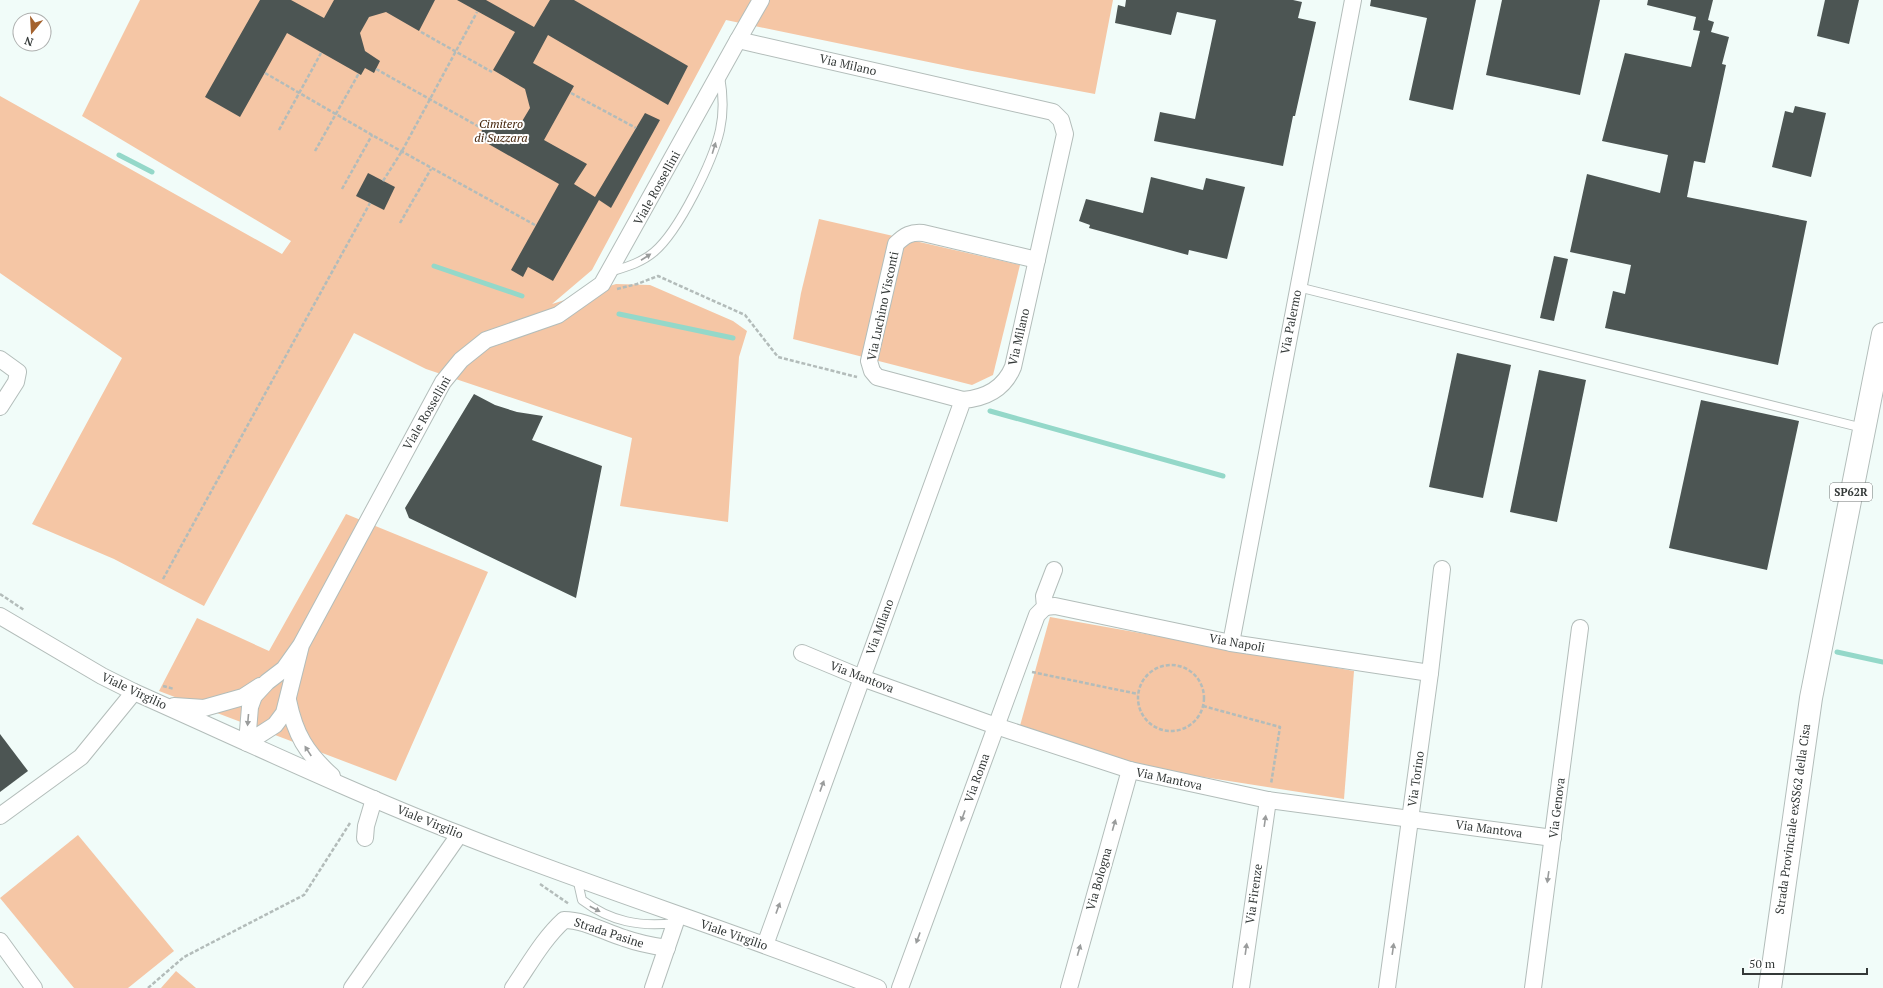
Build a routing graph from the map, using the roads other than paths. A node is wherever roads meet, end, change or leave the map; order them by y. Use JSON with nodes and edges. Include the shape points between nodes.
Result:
{"nodes":[{"id":1,"x":761,"y":0,"type":"edge"},
{"id":2,"x":1353,"y":0,"type":"edge"},
{"id":3,"x":738,"y":40,"type":"junction"},
{"id":4,"x":720,"y":74,"type":"junction"},
{"id":5,"x":1037,"y":260,"type":"junction"},
{"id":6,"x":606,"y":278,"type":"junction"},
{"id":7,"x":1298,"y":287,"type":"junction"},
{"id":8,"x":1883,"y":334,"type":"edge"},
{"id":9,"x":0,"y":359,"type":"edge"},
{"id":10,"x":963,"y":400,"type":"junction"},
{"id":11,"x":0,"y":407,"type":"edge"},
{"id":12,"x":1864,"y":428,"type":"junction"},
{"id":13,"x":1442,"y":569,"type":"dead end"},
{"id":14,"x":1054,"y":570,"type":"dead end"},
{"id":15,"x":1045,"y":607,"type":"junction"},
{"id":16,"x":0,"y":616,"type":"edge"},
{"id":17,"x":1580,"y":628,"type":"dead end"},
{"id":18,"x":1231,"y":643,"type":"junction"},
{"id":19,"x":301,"y":645,"type":"junction"},
{"id":20,"x":802,"y":653,"type":"dead end"},
{"id":21,"x":1430,"y":673,"type":"junction"},
{"id":22,"x":862,"y":678,"type":"junction"},
{"id":23,"x":267,"y":682,"type":"junction"},
{"id":24,"x":134,"y":692,"type":"junction"},
{"id":25,"x":287,"y":698,"type":"junction"},
{"id":26,"x":164,"y":705,"type":"junction"},
{"id":27,"x":996,"y":726,"type":"junction"},
{"id":28,"x":247,"y":743,"type":"junction"},
{"id":29,"x":1130,"y":770,"type":"junction"},
{"id":30,"x":346,"y":787,"type":"junction"},
{"id":31,"x":370,"y":798,"type":"junction"},
{"id":32,"x":1268,"y":800,"type":"junction"},
{"id":33,"x":0,"y":816,"type":"edge"},
{"id":34,"x":1410,"y":818,"type":"junction"},
{"id":35,"x":460,"y":835,"type":"junction"},
{"id":36,"x":365,"y":838,"type":"dead end"},
{"id":37,"x":1553,"y":838,"type":"junction"},
{"id":38,"x":577,"y":878,"type":"junction"},
{"id":39,"x":676,"y":919,"type":"junction"},
{"id":40,"x":0,"y":941,"type":"edge"},
{"id":41,"x":765,"y":945,"type":"junction"},
{"id":42,"x":667,"y":948,"type":"junction"},
{"id":43,"x":5,"y":960,"type":"edge"},
{"id":44,"x":34,"y":988,"type":"edge"},
{"id":45,"x":352,"y":988,"type":"edge"},
{"id":46,"x":513,"y":988,"type":"edge"},
{"id":47,"x":653,"y":988,"type":"edge"},
{"id":48,"x":878,"y":988,"type":"edge"},
{"id":49,"x":900,"y":988,"type":"edge"},
{"id":50,"x":1068,"y":988,"type":"edge"},
{"id":51,"x":1241,"y":988,"type":"edge"},
{"id":52,"x":1388,"y":988,"type":"edge"},
{"id":53,"x":1533,"y":988,"type":"edge"},
{"id":54,"x":1770,"y":988,"type":"edge"}],
"edges":[{"from":1,"to":3,"type":"street"},
{"from":2,"to":7,"type":"street","name":"Via Palermo"},
{"from":3,"to":4,"type":"street","name":"Viale Rossellini"},
{"from":3,"to":5,"type":"street","name":"Via Milano","via":[[1053,112],[1061,120],[1065,134]]},
{"from":4,"to":6,"type":"street","name":"Viale Rossellini"},
{"from":6,"to":4,"type":"lane","one_way":true,"via":[[654,252],[672,231],[692,197],[712,157],[720,129],[723,95]]},
{"from":5,"to":10,"type":"street","name":"Via Milano","via":[[1009,377],[988,395]]},
{"from":5,"to":10,"type":"street","name":"Via Luchino Visconti","via":[[923,233],[914,232],[904,236],[896,244],[869,361],[871,368],[878,377]]},
{"from":6,"to":19,"type":"street","name":"Viale Rossellini","via":[[558,315],[486,340],[461,360],[443,382]]},
{"from":7,"to":12,"type":"lane"},
{"from":7,"to":18,"type":"street","name":"Via Palermo"},
{"from":8,"to":12,"type":"main road","number":"SP62R"},
{"from":9,"to":11,"type":"street","via":[[18,372],[16,382]]},
{"from":10,"to":22,"type":"street","name":"Via Milano"},
{"from":12,"to":54,"type":"main road","name":"Strada Provinciale exSS62 della Cisa","number":"SP62R","via":[[1811,698]]},
{"from":13,"to":21,"type":"street","name":"Via Torino"},
{"from":14,"to":15,"type":"street","name":"Via Roma","via":[[1044,596]]},
{"from":15,"to":18,"type":"street","name":"Via Napoli","via":[[1055,606]]},
{"from":15,"to":27,"type":"street","name":"Via Roma","via":[[1037,615]]},
{"from":16,"to":24,"type":"street","name":"Viale Virgilio"},
{"from":17,"to":37,"type":"street","name":"Via Genova"},
{"from":18,"to":21,"type":"street","name":"Via Napoli"},
{"from":19,"to":23,"type":"street","via":[[284,669]]},
{"from":19,"to":25,"type":"street"},
{"from":20,"to":22,"type":"street","name":"Via Mantova"},
{"from":21,"to":34,"type":"street","name":"Via Torino"},
{"from":22,"to":27,"type":"street","name":"Via Mantova"},
{"from":41,"to":22,"type":"street","name":"Via Milano","one_way":true},
{"from":23,"to":26,"type":"street","via":[[243,697],[204,708]]},
{"from":23,"to":28,"type":"street","one_way":true,"via":[[254,696],[250,707]]},
{"from":24,"to":26,"type":"street","name":"Viale Virgilio"},
{"from":24,"to":33,"type":"street","via":[[81,757]]},
{"from":25,"to":28,"type":"street","via":[[284,713],[275,725]]},
{"from":30,"to":25,"type":"street","one_way":true,"via":[[315,761],[299,737]]},
{"from":26,"to":28,"type":"street","name":"Viale Virgilio"},
{"from":27,"to":29,"type":"street","name":"Via Mantova"},
{"from":27,"to":49,"type":"street","name":"Via Roma","one_way":true},
{"from":28,"to":30,"type":"street","name":"Viale Virgilio"},
{"from":29,"to":32,"type":"street","name":"Via Mantova"},
{"from":50,"to":29,"type":"street","name":"Via Bologna","one_way":true},
{"from":30,"to":31,"type":"street","name":"Viale Virgilio"},
{"from":31,"to":35,"type":"street","name":"Viale Virgilio"},
{"from":31,"to":36,"type":"street"},
{"from":32,"to":34,"type":"street","name":"Via Mantova"},
{"from":51,"to":32,"type":"street","name":"Via Firenze","one_way":true},
{"from":34,"to":37,"type":"street","name":"Via Mantova"},
{"from":52,"to":34,"type":"street","name":"Via Torino","one_way":true},
{"from":35,"to":38,"type":"street","name":"Viale Virgilio"},
{"from":35,"to":45,"type":"street"},
{"from":37,"to":53,"type":"street","name":"Via Genova","one_way":true},
{"from":38,"to":39,"type":"street","name":"Viale Virgilio"},
{"from":38,"to":39,"type":"lane","one_way":true,"via":[[582,900],[594,909],[613,917],[641,925]]},
{"from":39,"to":41,"type":"street","name":"Viale Virgilio"},
{"from":39,"to":42,"type":"street"},
{"from":40,"to":43,"type":"street"},
{"from":41,"to":48,"type":"street","name":"Viale Virgilio"},
{"from":42,"to":46,"type":"street","name":"Strada Pasine","via":[[626,939],[578,920],[564,920]]},
{"from":42,"to":47,"type":"street"},
{"from":43,"to":44,"type":"street"}]}
